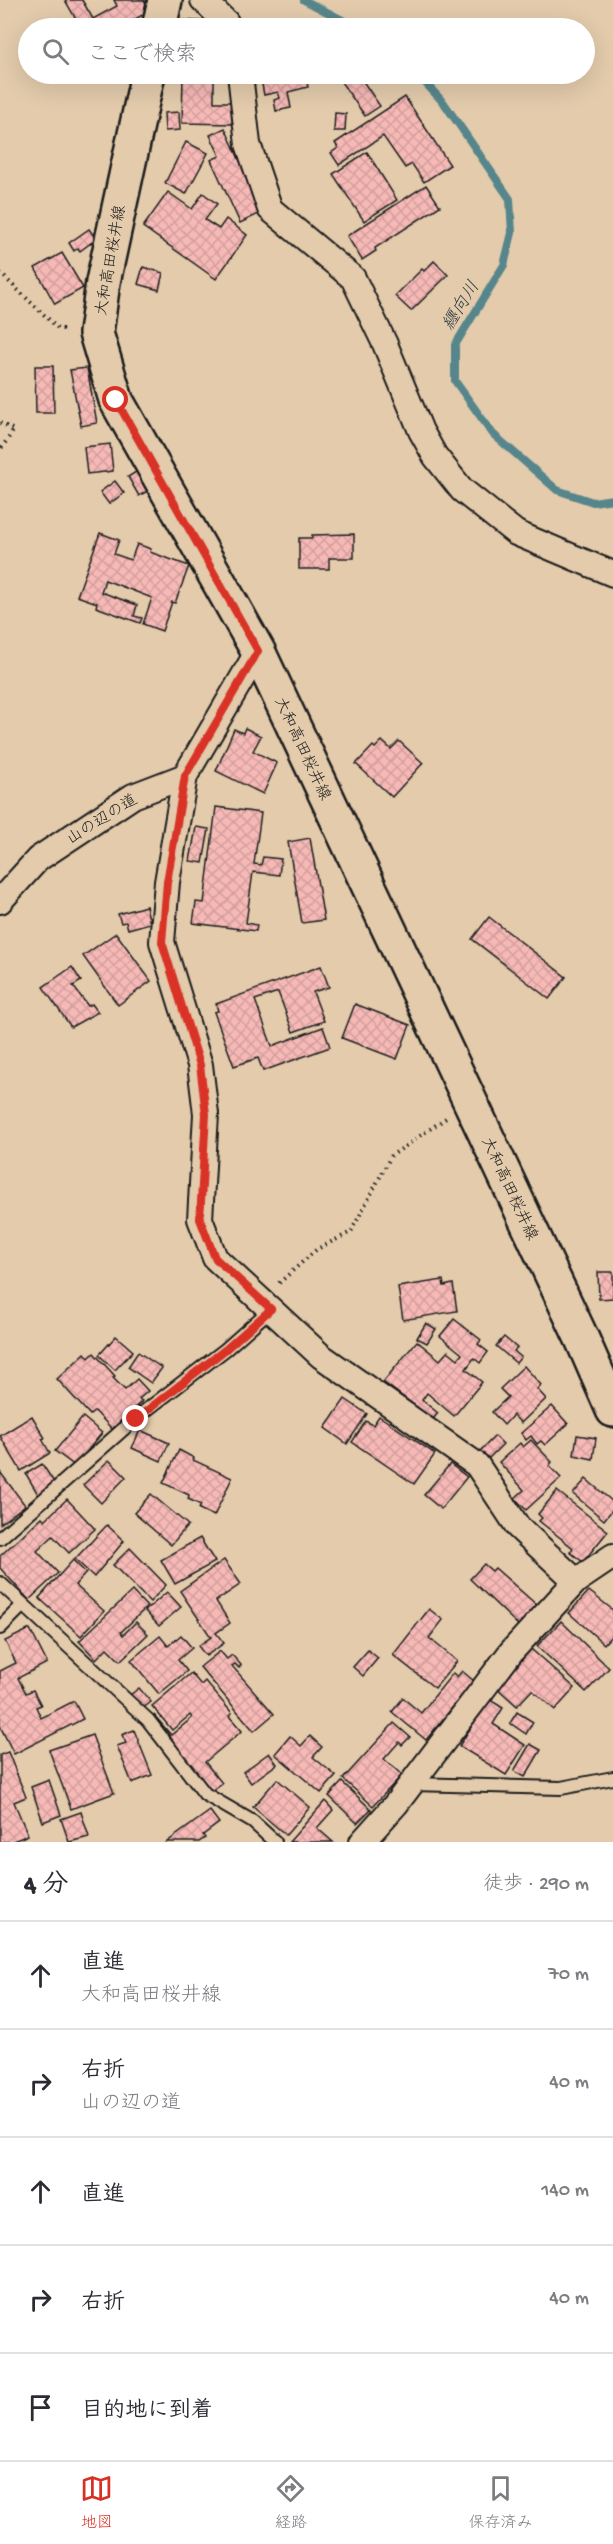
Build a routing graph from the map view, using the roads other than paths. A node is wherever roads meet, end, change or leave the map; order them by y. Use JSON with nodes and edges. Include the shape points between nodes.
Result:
{"nodes":[{"id":1,"x":165,"y":0,"type":"edge"},
{"id":2,"x":203,"y":0,"type":"edge"},
{"id":3,"x":161,"y":18,"type":"edge"},
{"id":4,"x":222,"y":18,"type":"edge"},
{"id":5,"x":146,"y":84,"type":"edge"},
{"id":6,"x":241,"y":84,"type":"edge"},
{"id":7,"x":613,"y":574,"type":"edge"},
{"id":8,"x":258,"y":651,"type":"junction"},
{"id":9,"x":185,"y":776,"type":"junction"},
{"id":10,"x":0,"y":901,"type":"edge"},
{"id":11,"x":266,"y":1304,"type":"junction"},
{"id":12,"x":613,"y":1410,"type":"edge"},
{"id":13,"x":0,"y":1538,"type":"edge"},
{"id":14,"x":613,"y":1556,"type":"edge"},
{"id":15,"x":576,"y":1581,"type":"junction"},
{"id":16,"x":0,"y":1583,"type":"edge"},
{"id":17,"x":23,"y":1605,"type":"junction"},
{"id":18,"x":0,"y":1628,"type":"edge"},
{"id":19,"x":613,"y":1778,"type":"edge"},
{"id":20,"x":412,"y":1784,"type":"junction"},
{"id":21,"x":275,"y":1842,"type":"edge"},
{"id":22,"x":363,"y":1842,"type":"edge"}],
"edges":[{"from":1,"to":3,"type":"main road"},
{"from":2,"to":4,"type":"street"},
{"from":5,"to":8,"type":"main road","name":"大和高田桜井線","via":[[103,282],[96,333],[116,400]]},
{"from":6,"to":7,"type":"street","via":[[248,144],[270,209],[353,278],[435,456],[462,490],[516,533]]},
{"from":8,"to":9,"type":"street"},
{"from":8,"to":12,"type":"main road","name":"大和高田桜井線"},
{"from":9,"to":10,"type":"street","name":"山の辺の道","via":[[133,796],[38,858]]},
{"from":9,"to":11,"type":"street","via":[[167,882],[162,942],[200,1065],[206,1114],[200,1219],[215,1258]]},
{"from":11,"to":13,"type":"lane","via":[[226,1349],[128,1426]]},
{"from":11,"to":15,"type":"street","via":[[321,1356],[477,1465],[518,1527]]},
{"from":14,"to":15,"type":"street"},
{"from":15,"to":20,"type":"street","via":[[511,1652]]},
{"from":16,"to":17,"type":"lane"},
{"from":17,"to":18,"type":"lane"},
{"from":17,"to":21,"type":"lane","via":[[148,1720],[205,1794],[253,1822]]},
{"from":19,"to":20,"type":"lane","via":[[561,1788]]},
{"from":20,"to":22,"type":"street"}]}
